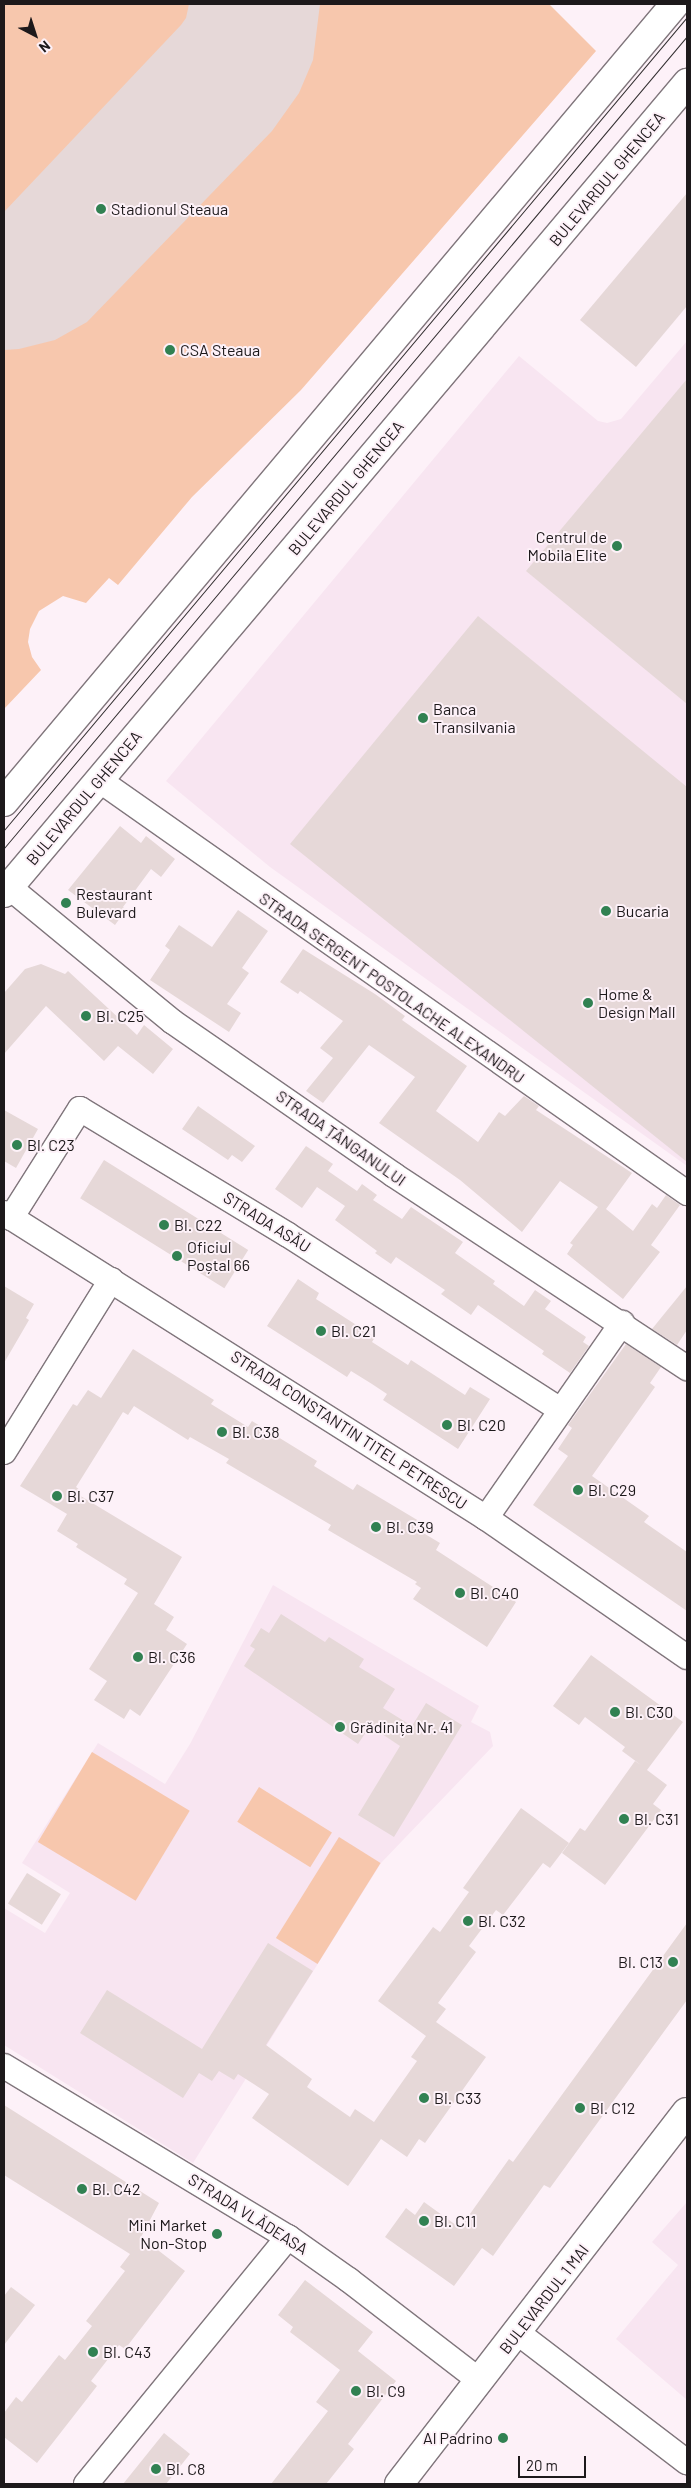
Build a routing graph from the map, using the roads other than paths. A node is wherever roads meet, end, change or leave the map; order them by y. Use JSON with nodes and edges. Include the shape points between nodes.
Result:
{"nodes":[{"id":1,"x":676,"y":4,"type":"edge"},
{"id":2,"x":687,"y":84,"type":"edge"},
{"id":3,"x":99,"y":780,"type":"junction"},
{"id":4,"x":4,"y":802,"type":"edge"},
{"id":5,"x":6,"y":890,"type":"edge"},
{"id":6,"x":687,"y":1193,"type":"edge"},
{"id":7,"x":8,"y":1216,"type":"edge"},
{"id":8,"x":111,"y":1280,"type":"junction"},
{"id":9,"x":622,"y":1323,"type":"junction"},
{"id":10,"x":687,"y":1368,"type":"edge"},
{"id":11,"x":561,"y":1410,"type":"junction"},
{"id":12,"x":4,"y":1452,"type":"edge"},
{"id":13,"x":486,"y":1518,"type":"junction"},
{"id":14,"x":687,"y":1658,"type":"edge"},
{"id":15,"x":4,"y":2066,"type":"edge"},
{"id":16,"x":687,"y":2112,"type":"edge"},
{"id":17,"x":288,"y":2237,"type":"junction"},
{"id":18,"x":518,"y":2333,"type":"junction"},
{"id":19,"x":480,"y":2381,"type":"junction"},
{"id":20,"x":687,"y":2462,"type":"edge"},
{"id":21,"x":86,"y":2484,"type":"edge"},
{"id":22,"x":399,"y":2484,"type":"edge"}],
"edges":[{"from":1,"to":4,"type":"main road"},
{"from":2,"to":3,"type":"main road","name":"BULEVARDUL GHENCEA"},
{"from":3,"to":5,"type":"main road","name":"BULEVARDUL GHENCEA"},
{"from":3,"to":6,"type":"street","name":"STRADA SERGENT POSTOLACHE ALEXANDRU"},
{"from":5,"to":9,"type":"street","name":"STRADA ȚÂNGANULUI","via":[[173,1022],[394,1175]]},
{"from":7,"to":8,"type":"street","name":"STRADA CONSTANTIN TITEL PETRESCU"},
{"from":7,"to":11,"type":"street","name":"STRADA ASĂU","via":[[80,1108],[288,1235]]},
{"from":8,"to":12,"type":"street"},
{"from":8,"to":13,"type":"street","name":"STRADA CONSTANTIN TITEL PETRESCU"},
{"from":9,"to":10,"type":"street","name":"STRADA ȚÂNGANULUI"},
{"from":9,"to":11,"type":"street"},
{"from":11,"to":13,"type":"street"},
{"from":13,"to":14,"type":"street","name":"STRADA CONSTANTIN TITEL PETRESCU"},
{"from":15,"to":17,"type":"street","name":"STRADA VLĂDEASA"},
{"from":16,"to":18,"type":"main road","name":"BULEVARDUL 1 MAI"},
{"from":17,"to":19,"type":"street","name":"STRADA VLĂDEASA"},
{"from":17,"to":21,"type":"street"},
{"from":18,"to":19,"type":"main road","name":"BULEVARDUL 1 MAI"},
{"from":18,"to":20,"type":"street"},
{"from":19,"to":22,"type":"main road","name":"BULEVARDUL 1 MAI"}]}
